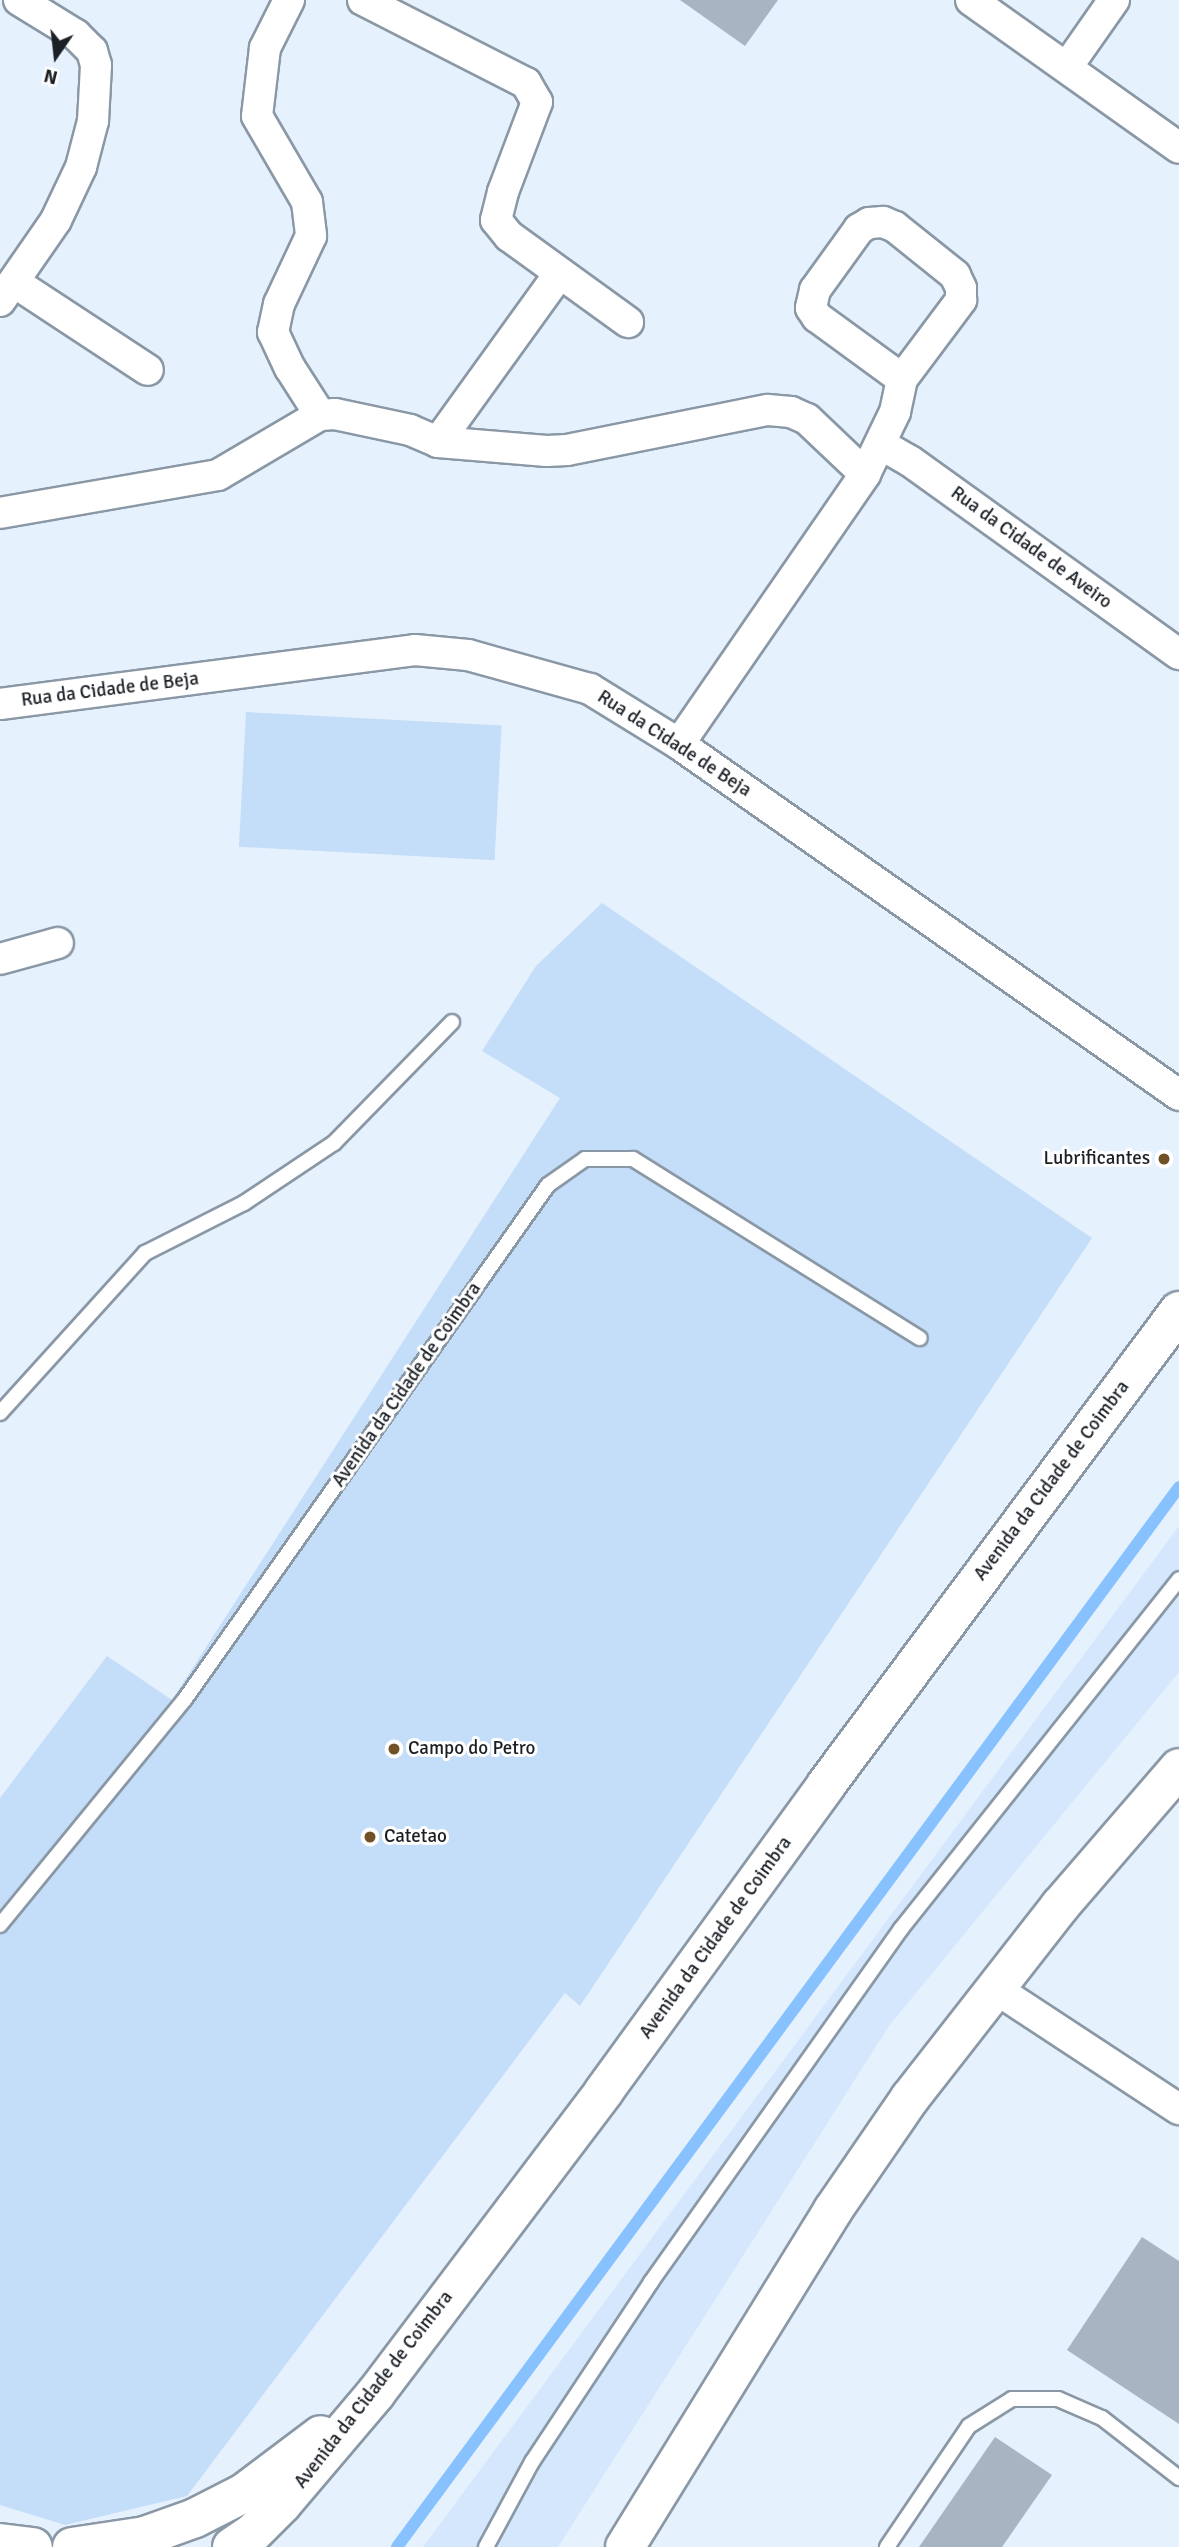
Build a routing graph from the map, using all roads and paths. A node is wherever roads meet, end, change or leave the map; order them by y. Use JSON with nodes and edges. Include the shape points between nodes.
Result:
{"nodes":[{"id":1,"x":19,"y":0,"type":"edge"},
{"id":2,"x":289,"y":0,"type":"edge"},
{"id":3,"x":363,"y":0,"type":"edge"},
{"id":4,"x":971,"y":0,"type":"edge"},
{"id":5,"x":1114,"y":0,"type":"edge"},
{"id":6,"x":1066,"y":67,"type":"junction"},
{"id":7,"x":1179,"y":148,"type":"edge"},
{"id":8,"x":560,"y":272,"type":"junction"},
{"id":9,"x":7,"y":292,"type":"edge"},
{"id":10,"x":628,"y":322,"type":"dead end"},
{"id":11,"x":148,"y":370,"type":"dead end"},
{"id":12,"x":902,"y":379,"type":"junction"},
{"id":13,"x":320,"y":415,"type":"junction"},
{"id":14,"x":438,"y":442,"type":"junction"},
{"id":15,"x":882,"y":444,"type":"junction"},
{"id":16,"x":865,"y":474,"type":"junction"},
{"id":17,"x":0,"y":513,"type":"edge"},
{"id":18,"x":1179,"y":653,"type":"edge"},
{"id":19,"x":0,"y":704,"type":"edge"},
{"id":20,"x":679,"y":744,"type":"junction"},
{"id":21,"x":58,"y":943,"type":"dead end"},
{"id":22,"x":0,"y":959,"type":"edge"},
{"id":23,"x":452,"y":1023,"type":"dead end"},
{"id":24,"x":1179,"y":1095,"type":"edge"},
{"id":25,"x":1179,"y":1311,"type":"edge"},
{"id":26,"x":920,"y":1338,"type":"dead end"},
{"id":27,"x":0,"y":1413,"type":"edge"},
{"id":28,"x":1179,"y":1579,"type":"edge"},
{"id":29,"x":1179,"y":1768,"type":"edge"},
{"id":30,"x":0,"y":1925,"type":"edge"},
{"id":31,"x":996,"y":1989,"type":"junction"},
{"id":32,"x":1179,"y":2109,"type":"edge"},
{"id":33,"x":376,"y":2393,"type":"junction"},
{"id":34,"x":1179,"y":2478,"type":"edge"},
{"id":35,"x":0,"y":2543,"type":"edge"},
{"id":36,"x":33,"y":2547,"type":"edge"},
{"id":37,"x":72,"y":2547,"type":"edge"},
{"id":38,"x":232,"y":2547,"type":"edge"},
{"id":39,"x":486,"y":2547,"type":"edge"},
{"id":40,"x":625,"y":2547,"type":"edge"},
{"id":41,"x":887,"y":2547,"type":"edge"}],
"edges":[{"from":1,"to":9,"type":"street","via":[[76,35],[92,51],[96,65],[93,121],[81,167],[56,220]]},
{"from":2,"to":13,"type":"street","via":[[265,48],[257,116],[307,202],[311,236],[279,304],[274,331],[290,368]]},
{"from":3,"to":8,"type":"street","via":[[526,83],[537,102],[496,220],[509,236]]},
{"from":4,"to":6,"type":"street"},
{"from":5,"to":6,"type":"street"},
{"from":6,"to":7,"type":"street"},
{"from":8,"to":10,"type":"street"},
{"from":8,"to":14,"type":"street"},
{"from":9,"to":11,"type":"street"},
{"from":12,"to":12,"type":"street","via":[[811,308],[815,290],[859,229],[869,223],[895,227],[955,275],[961,288],[961,300],[953,314]]},
{"from":12,"to":15,"type":"street"},
{"from":13,"to":14,"type":"street","via":[[410,430]]},
{"from":13,"to":17,"type":"street","via":[[218,475]]},
{"from":14,"to":16,"type":"street","via":[[567,450],[768,410],[807,419]]},
{"from":15,"to":16,"type":"street"},
{"from":15,"to":18,"type":"street","name":"Rua da Cidade de Aveiro"},
{"from":16,"to":20,"type":"street"},
{"from":19,"to":20,"type":"street","name":"Rua da Cidade de Beja","via":[[415,650],[468,655],[590,689]]},
{"from":20,"to":24,"type":"street","name":"Rua da Cidade de Beja"},
{"from":21,"to":22,"type":"street"},
{"from":23,"to":27,"type":"lane","via":[[334,1143],[244,1203],[145,1253]]},
{"from":25,"to":33,"type":"main road","name":"Avenida da Cidade de Coimbra"},
{"from":26,"to":30,"type":"lane","name":"Avenida da Cidade de Coimbra","via":[[633,1159],[585,1158],[548,1185],[185,1699]]},
{"from":28,"to":39,"type":"lane","via":[[901,1929],[651,2282],[532,2462]]},
{"from":29,"to":31,"type":"main road","via":[[1060,1906]]},
{"from":31,"to":32,"type":"street"},
{"from":31,"to":40,"type":"main road","via":[[910,2098],[833,2210]]},
{"from":33,"to":37,"type":"main road","via":[[244,2493],[195,2518],[145,2536]]},
{"from":33,"to":38,"type":"main road","name":"Avenida da Cidade de Coimbra","via":[[282,2504]]},
{"from":34,"to":41,"type":"lane","via":[[1102,2418],[1058,2399],[1012,2399],[969,2426]]},
{"from":35,"to":36,"type":"main road"}]}
